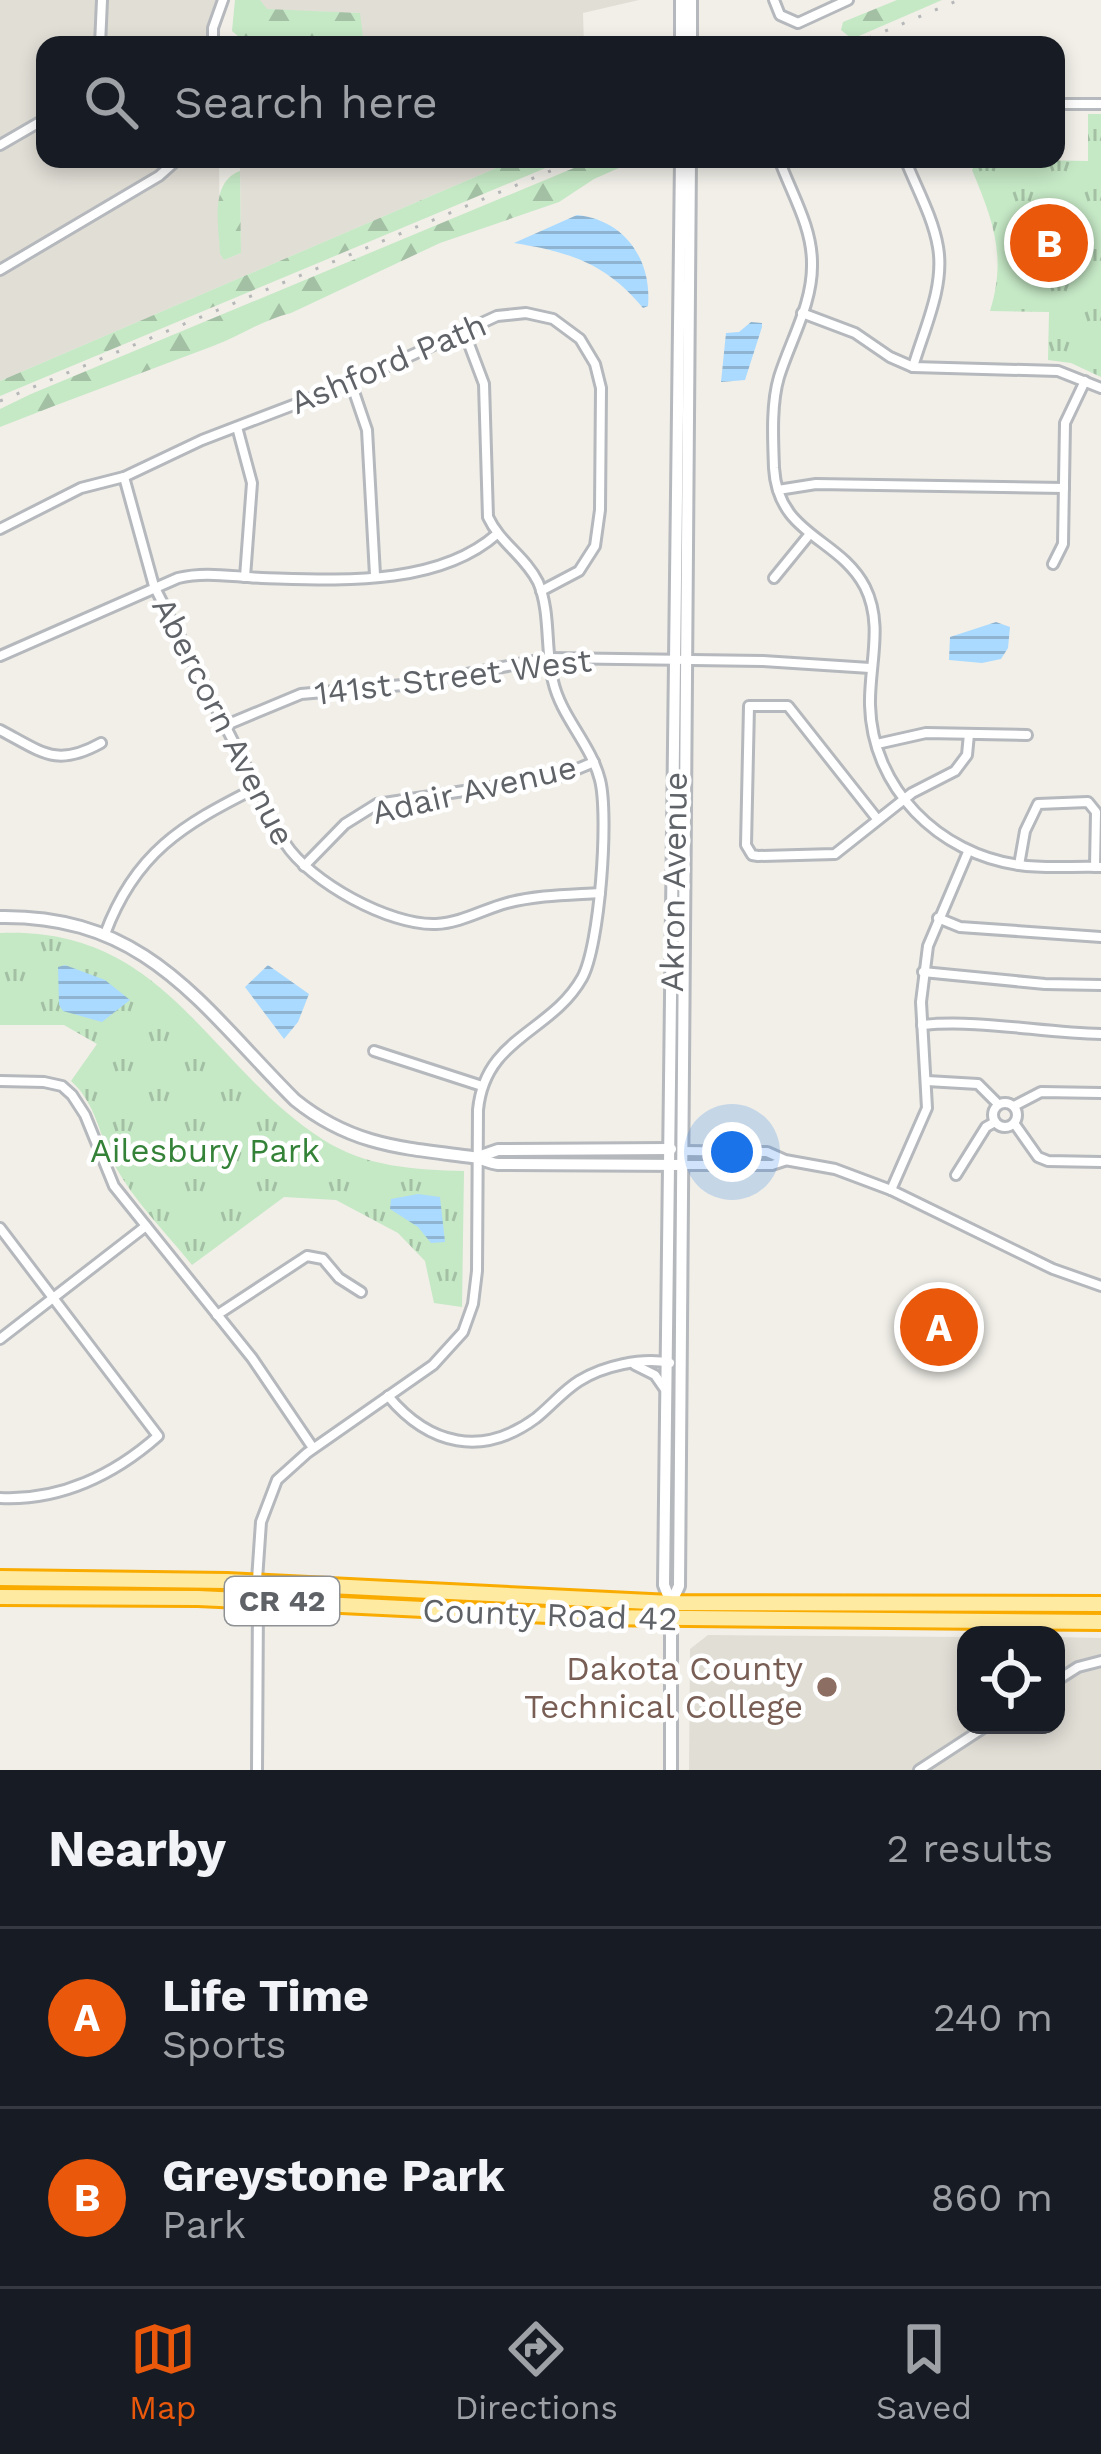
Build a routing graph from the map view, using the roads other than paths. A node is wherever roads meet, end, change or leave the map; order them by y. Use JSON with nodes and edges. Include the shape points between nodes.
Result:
{"nodes":[{"id":1,"x":102,"y":0,"type":"edge"},
{"id":2,"x":223,"y":0,"type":"edge"},
{"id":3,"x":681,"y":0,"type":"edge"},
{"id":4,"x":692,"y":0,"type":"edge"},
{"id":5,"x":775,"y":0,"type":"edge"},
{"id":6,"x":848,"y":0,"type":"edge"},
{"id":7,"x":100,"y":36,"type":"edge"},
{"id":8,"x":214,"y":36,"type":"edge"},
{"id":9,"x":681,"y":36,"type":"edge"},
{"id":10,"x":691,"y":36,"type":"edge"},
{"id":11,"x":1065,"y":104,"type":"edge"},
{"id":12,"x":1101,"y":104,"type":"edge"},
{"id":13,"x":36,"y":124,"type":"edge"},
{"id":14,"x":0,"y":146,"type":"edge"},
{"id":15,"x":167,"y":168,"type":"edge"},
{"id":16,"x":681,"y":168,"type":"edge"},
{"id":17,"x":691,"y":168,"type":"edge"},
{"id":18,"x":782,"y":168,"type":"edge"},
{"id":19,"x":908,"y":168,"type":"edge"},
{"id":20,"x":1,"y":266,"type":"edge"},
{"id":21,"x":802,"y":313,"type":"junction"},
{"id":22,"x":464,"y":331,"type":"junction"},
{"id":23,"x":913,"y":367,"type":"junction"},
{"id":24,"x":1084,"y":381,"type":"junction"},
{"id":25,"x":351,"y":383,"type":"junction"},
{"id":26,"x":1101,"y":388,"type":"edge"},
{"id":27,"x":237,"y":427,"type":"junction"},
{"id":28,"x":124,"y":477,"type":"junction"},
{"id":29,"x":1064,"y":488,"type":"junction"},
{"id":30,"x":778,"y":490,"type":"junction"},
{"id":31,"x":0,"y":529,"type":"edge"},
{"id":32,"x":497,"y":534,"type":"junction"},
{"id":33,"x":808,"y":535,"type":"junction"},
{"id":34,"x":1053,"y":564,"type":"dead end"},
{"id":35,"x":375,"y":575,"type":"junction"},
{"id":36,"x":245,"y":577,"type":"junction"},
{"id":37,"x":774,"y":578,"type":"dead end"},
{"id":38,"x":154,"y":586,"type":"junction"},
{"id":39,"x":542,"y":591,"type":"junction"},
{"id":40,"x":0,"y":656,"type":"edge"},
{"id":41,"x":549,"y":658,"type":"junction"},
{"id":42,"x":682,"y":659,"type":"junction"},
{"id":43,"x":870,"y":668,"type":"junction"},
{"id":44,"x":224,"y":726,"type":"junction"},
{"id":45,"x":0,"y":730,"type":"edge"},
{"id":46,"x":970,"y":734,"type":"junction"},
{"id":47,"x":1027,"y":735,"type":"dead end"},
{"id":48,"x":101,"y":743,"type":"dead end"},
{"id":49,"x":877,"y":744,"type":"junction"},
{"id":50,"x":593,"y":762,"type":"junction"},
{"id":51,"x":256,"y":788,"type":"junction"},
{"id":52,"x":904,"y":799,"type":"junction"},
{"id":53,"x":878,"y":820,"type":"junction"},
{"id":54,"x":968,"y":852,"type":"junction"},
{"id":55,"x":1019,"y":865,"type":"junction"},
{"id":56,"x":304,"y":866,"type":"junction"},
{"id":57,"x":1098,"y":867,"type":"edge"},
{"id":58,"x":600,"y":893,"type":"junction"},
{"id":59,"x":0,"y":917,"type":"edge"},
{"id":60,"x":938,"y":918,"type":"junction"},
{"id":61,"x":104,"y":934,"type":"junction"},
{"id":62,"x":1101,"y":937,"type":"edge"},
{"id":63,"x":923,"y":972,"type":"junction"},
{"id":64,"x":1101,"y":985,"type":"edge"},
{"id":65,"x":922,"y":1025,"type":"junction"},
{"id":66,"x":1101,"y":1034,"type":"edge"},
{"id":67,"x":374,"y":1051,"type":"dead end"},
{"id":68,"x":927,"y":1081,"type":"junction"},
{"id":69,"x":0,"y":1082,"type":"edge"},
{"id":70,"x":482,"y":1086,"type":"junction"},
{"id":71,"x":1101,"y":1093,"type":"edge"},
{"id":72,"x":998,"y":1105,"type":"junction"},
{"id":73,"x":1014,"y":1106,"type":"junction"},
{"id":74,"x":994,"y":1122,"type":"junction"},
{"id":75,"x":1014,"y":1123,"type":"junction"},
{"id":76,"x":668,"y":1148,"type":"junction"},
{"id":77,"x":478,"y":1157,"type":"junction"},
{"id":78,"x":684,"y":1158,"type":"junction"},
{"id":79,"x":1101,"y":1162,"type":"edge"},
{"id":80,"x":667,"y":1166,"type":"junction"},
{"id":81,"x":956,"y":1175,"type":"dead end"},
{"id":82,"x":891,"y":1190,"type":"junction"},
{"id":83,"x":146,"y":1226,"type":"junction"},
{"id":84,"x":0,"y":1232,"type":"edge"},
{"id":85,"x":1101,"y":1286,"type":"edge"},
{"id":86,"x":361,"y":1292,"type":"dead end"},
{"id":87,"x":54,"y":1297,"type":"junction"},
{"id":88,"x":217,"y":1315,"type":"junction"},
{"id":89,"x":0,"y":1339,"type":"edge"},
{"id":90,"x":666,"y":1361,"type":"junction"},
{"id":91,"x":633,"y":1364,"type":"junction"},
{"id":92,"x":682,"y":1369,"type":"junction"},
{"id":93,"x":666,"y":1390,"type":"junction"},
{"id":94,"x":388,"y":1396,"type":"junction"},
{"id":95,"x":313,"y":1448,"type":"junction"},
{"id":96,"x":0,"y":1498,"type":"edge"},
{"id":97,"x":0,"y":1578,"type":"edge"},
{"id":98,"x":257,"y":1582,"type":"junction"},
{"id":99,"x":0,"y":1597,"type":"edge"},
{"id":100,"x":81,"y":1597,"type":"junction"},
{"id":101,"x":258,"y":1600,"type":"junction"},
{"id":102,"x":1101,"y":1604,"type":"edge"},
{"id":103,"x":671,"y":1611,"type":"junction"},
{"id":104,"x":1101,"y":1618,"type":"edge"},
{"id":105,"x":1101,"y":1661,"type":"edge"},
{"id":106,"x":1065,"y":1675,"type":"edge"},
{"id":107,"x":974,"y":1734,"type":"edge"},
{"id":108,"x":257,"y":1770,"type":"edge"},
{"id":109,"x":671,"y":1770,"type":"edge"},
{"id":110,"x":919,"y":1770,"type":"edge"}],
"edges":[{"from":1,"to":7,"type":"street"},
{"from":2,"to":8,"type":"street"},
{"from":3,"to":9,"type":"street"},
{"from":4,"to":10,"type":"street"},
{"from":5,"to":6,"type":"street","via":[[783,18],[798,23]]},
{"from":11,"to":12,"type":"street"},
{"from":13,"to":14,"type":"street"},
{"from":15,"to":20,"type":"street"},
{"from":16,"to":42,"type":"street","name":"Akron Avenue"},
{"from":17,"to":42,"type":"street","name":"Akron Avenue"},
{"from":18,"to":21,"type":"street","via":[[811,244]]},
{"from":19,"to":23,"type":"street","via":[[940,259]]},
{"from":21,"to":23,"type":"street","via":[[855,332]]},
{"from":21,"to":30,"type":"street","via":[[776,388]]},
{"from":22,"to":25,"type":"street","name":"Ashford Path"},
{"from":22,"to":32,"type":"street","via":[[484,384],[485,503]]},
{"from":22,"to":39,"type":"street","name":"Ashford Path","via":[[509,314],[545,316],[580,339],[598,372],[595,546],[579,571]]},
{"from":23,"to":24,"type":"street","via":[[1058,371]]},
{"from":24,"to":26,"type":"street"},
{"from":24,"to":29,"type":"street","via":[[1066,416]]},
{"from":25,"to":27,"type":"street","name":"Ashford Path"},
{"from":25,"to":35,"type":"street","via":[[368,430]]},
{"from":27,"to":28,"type":"street","name":"Ashford Path"},
{"from":27,"to":36,"type":"street","via":[[252,483]]},
{"from":28,"to":31,"type":"street","name":"Ashford Path","via":[[81,488]]},
{"from":28,"to":38,"type":"street","name":"Abercorn Avenue"},
{"from":29,"to":30,"type":"street"},
{"from":29,"to":34,"type":"street","via":[[1063,544]]},
{"from":30,"to":33,"type":"street"},
{"from":32,"to":35,"type":"street","via":[[444,565]]},
{"from":32,"to":39,"type":"street"},
{"from":33,"to":37,"type":"street"},
{"from":33,"to":43,"type":"street","via":[[842,558],[867,593],[875,627]]},
{"from":35,"to":36,"type":"street"},
{"from":36,"to":38,"type":"street","via":[[203,574]]},
{"from":38,"to":40,"type":"street"},
{"from":38,"to":44,"type":"street","name":"Abercorn Avenue"},
{"from":39,"to":41,"type":"street"},
{"from":41,"to":42,"type":"street","name":"141st Street West"},
{"from":41,"to":44,"type":"street","name":"141st Street West","via":[[301,694]]},
{"from":41,"to":50,"type":"street","via":[[556,694]]},
{"from":42,"to":43,"type":"street","name":"141st Street West"},
{"from":42,"to":76,"type":"street","name":"Akron Avenue"},
{"from":42,"to":78,"type":"street","name":"Akron Avenue"},
{"from":43,"to":49,"type":"street"},
{"from":44,"to":51,"type":"street","name":"Abercorn Avenue"},
{"from":45,"to":48,"type":"street","via":[[57,758]]},
{"from":46,"to":47,"type":"street"},
{"from":46,"to":49,"type":"street"},
{"from":46,"to":52,"type":"street","via":[[955,771]]},
{"from":49,"to":52,"type":"street"},
{"from":50,"to":56,"type":"street","name":"Adair Avenue","via":[[558,777],[377,804]]},
{"from":50,"to":58,"type":"street","via":[[602,792]]},
{"from":51,"to":56,"type":"street","name":"Abercorn Avenue"},
{"from":51,"to":61,"type":"street","via":[[155,849],[129,880]]},
{"from":52,"to":53,"type":"street"},
{"from":52,"to":54,"type":"street"},
{"from":53,"to":53,"type":"street","via":[[788,706],[749,706],[752,855],[828,856]]},
{"from":54,"to":55,"type":"street"},
{"from":54,"to":60,"type":"street"},
{"from":55,"to":57,"type":"street"},
{"from":55,"to":57,"type":"street","via":[[1038,804],[1066,802],[1094,806]]},
{"from":56,"to":58,"type":"street","name":"Abercorn Avenue","via":[[390,914],[431,924],[536,897]]},
{"from":58,"to":70,"type":"street","via":[[594,950],[580,982],[504,1049]]},
{"from":59,"to":61,"type":"street"},
{"from":60,"to":62,"type":"street","via":[[960,927]]},
{"from":60,"to":63,"type":"street"},
{"from":61,"to":77,"type":"street","via":[[175,977],[311,1113],[382,1145]]},
{"from":63,"to":64,"type":"street"},
{"from":63,"to":65,"type":"street"},
{"from":65,"to":66,"type":"street"},
{"from":65,"to":68,"type":"street"},
{"from":67,"to":70,"type":"street"},
{"from":68,"to":72,"type":"street","via":[[978,1084]]},
{"from":68,"to":82,"type":"street","via":[[920,1132]]},
{"from":69,"to":83,"type":"street","via":[[44,1082],[72,1095],[107,1173]]},
{"from":70,"to":77,"type":"street"},
{"from":71,"to":73,"type":"street","via":[[1041,1093]]},
{"from":72,"to":73,"type":"street"},
{"from":72,"to":74,"type":"street"},
{"from":73,"to":75,"type":"street"},
{"from":74,"to":75,"type":"street"},
{"from":74,"to":81,"type":"street"},
{"from":75,"to":79,"type":"street","via":[[1038,1157]]},
{"from":76,"to":77,"type":"street","via":[[498,1150]]},
{"from":76,"to":78,"type":"street"},
{"from":76,"to":80,"type":"street","name":"Akron Avenue"},
{"from":77,"to":80,"type":"street","via":[[498,1164]]},
{"from":77,"to":94,"type":"street","via":[[469,1318],[445,1355]]},
{"from":78,"to":80,"type":"street"},
{"from":78,"to":82,"type":"street","via":[[785,1160]]},
{"from":78,"to":92,"type":"street","name":"Akron Avenue"},
{"from":80,"to":90,"type":"street","name":"Akron Avenue"},
{"from":82,"to":85,"type":"street"},
{"from":83,"to":87,"type":"street"},
{"from":83,"to":88,"type":"street"},
{"from":84,"to":87,"type":"street"},
{"from":86,"to":88,"type":"street","via":[[307,1256]]},
{"from":87,"to":89,"type":"street"},
{"from":87,"to":96,"type":"street","via":[[158,1436],[89,1482]]},
{"from":88,"to":95,"type":"street"},
{"from":90,"to":91,"type":"street"},
{"from":90,"to":92,"type":"street"},
{"from":90,"to":93,"type":"street","name":"Akron Avenue"},
{"from":91,"to":93,"type":"street"},
{"from":91,"to":94,"type":"street","via":[[588,1376],[523,1426],[482,1441],[430,1433]]},
{"from":92,"to":103,"type":"street","name":"Akron Avenue","via":[[679,1586]]},
{"from":93,"to":103,"type":"street","name":"Akron Avenue","via":[[664,1585]]},
{"from":94,"to":95,"type":"street"},
{"from":95,"to":98,"type":"street","via":[[270,1495]]},
{"from":97,"to":98,"type":"highway","number":"CR 42"},
{"from":98,"to":100,"type":"highway","via":[[253,1590],[139,1587]]},
{"from":98,"to":103,"type":"highway","name":"County Road 42","number":"CR 42"},
{"from":99,"to":100,"type":"highway","name":"County Road 42","number":"CR 42"},
{"from":100,"to":101,"type":"highway","name":"County Road 42","number":"CR 42"},
{"from":101,"to":103,"type":"highway","name":"County Road 42","number":"CR 42","via":[[544,1616]]},
{"from":101,"to":108,"type":"street"},
{"from":102,"to":103,"type":"highway","name":"County Road 42","number":"CR 42"},
{"from":103,"to":104,"type":"highway","name":"County Road 42","number":"CR 42"},
{"from":103,"to":109,"type":"street","name":"Akron Avenue"},
{"from":105,"to":106,"type":"street"},
{"from":107,"to":110,"type":"street"}]}
